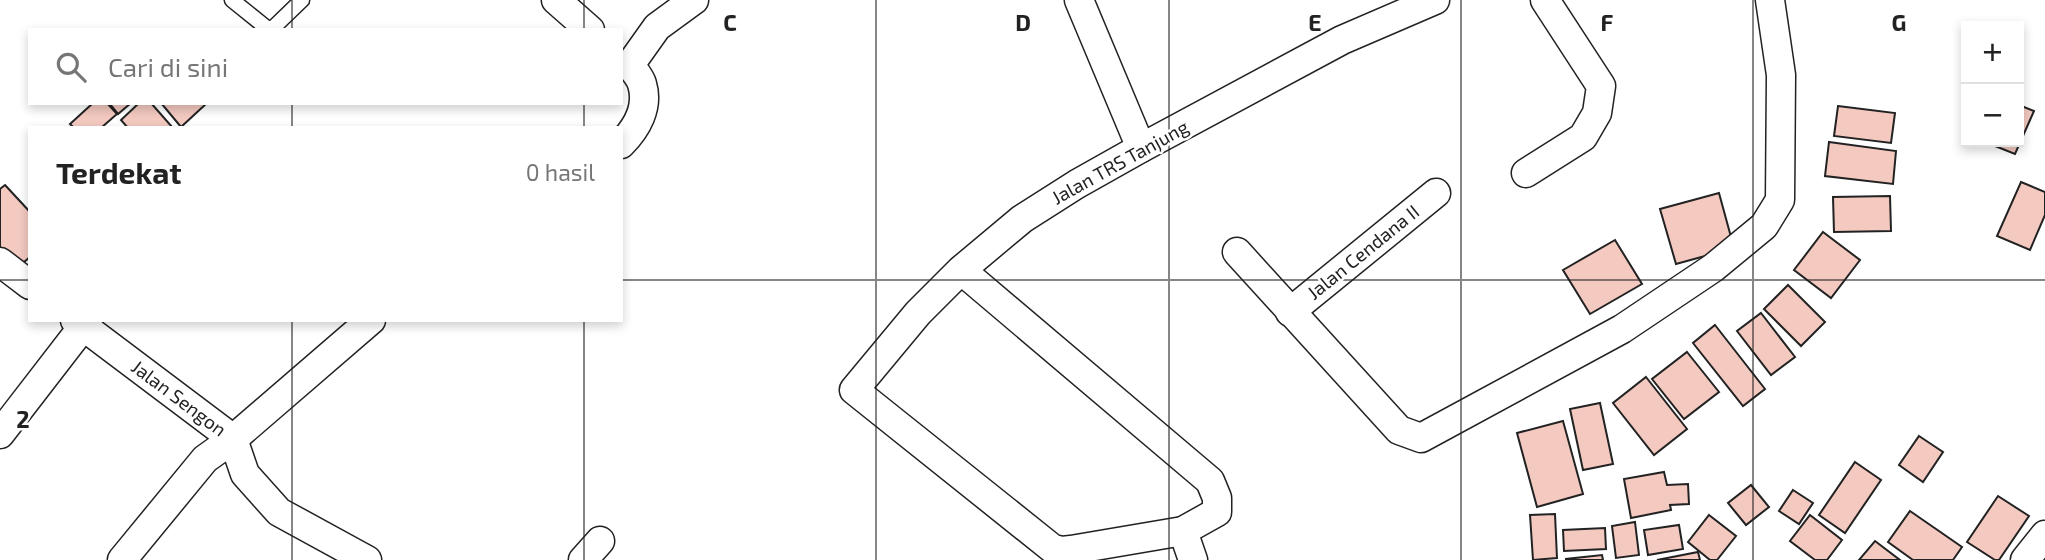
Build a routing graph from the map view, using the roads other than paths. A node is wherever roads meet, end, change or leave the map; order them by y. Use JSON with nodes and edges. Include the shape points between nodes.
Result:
{"nodes":[{"id":1,"x":232,"y":0,"type":"edge"},
{"id":2,"x":302,"y":0,"type":"edge"},
{"id":3,"x":556,"y":0,"type":"edge"},
{"id":4,"x":694,"y":0,"type":"edge"},
{"id":5,"x":1079,"y":0,"type":"edge"},
{"id":6,"x":1435,"y":0,"type":"edge"},
{"id":7,"x":1545,"y":0,"type":"edge"},
{"id":8,"x":1770,"y":0,"type":"edge"},
{"id":9,"x":267,"y":28,"type":"edge"},
{"id":10,"x":271,"y":28,"type":"edge"},
{"id":11,"x":588,"y":28,"type":"edge"},
{"id":12,"x":625,"y":61,"type":"edge"},
{"id":13,"x":623,"y":142,"type":"edge"},
{"id":14,"x":1141,"y":148,"type":"junction"},
{"id":15,"x":1526,"y":173,"type":"dead end"},
{"id":16,"x":1436,"y":193,"type":"dead end"},
{"id":17,"x":1237,"y":252,"type":"dead end"},
{"id":18,"x":0,"y":262,"type":"edge"},
{"id":19,"x":961,"y":270,"type":"junction"},
{"id":20,"x":28,"y":283,"type":"edge"},
{"id":21,"x":1290,"y":312,"type":"junction"},
{"id":22,"x":82,"y":322,"type":"edge"},
{"id":23,"x":369,"y":322,"type":"edge"},
{"id":24,"x":0,"y":434,"type":"edge"},
{"id":25,"x":233,"y":439,"type":"junction"},
{"id":26,"x":1183,"y":531,"type":"junction"},
{"id":27,"x":122,"y":560,"type":"edge"},
{"id":28,"x":367,"y":560,"type":"edge"},
{"id":29,"x":1193,"y":560,"type":"edge"}],
"edges":[{"from":1,"to":9,"type":"lane"},
{"from":2,"to":10,"type":"lane"},
{"from":3,"to":11,"type":"street"},
{"from":4,"to":12,"type":"street","via":[[657,27]]},
{"from":5,"to":14,"type":"street"},
{"from":6,"to":14,"type":"street","name":"Jalan TRS Tanjung","via":[[1342,40]]},
{"from":7,"to":15,"type":"street","via":[[1601,86],[1597,113],[1583,136]]},
{"from":8,"to":21,"type":"street","via":[[1781,75],[1780,200],[1764,226],[1713,268],[1622,329],[1421,439],[1399,430]]},
{"from":12,"to":13,"type":"street","via":[[642,82],[644,99],[641,117]]},
{"from":14,"to":19,"type":"street","name":"Jalan TRS Tanjung","via":[[1022,219]]},
{"from":16,"to":21,"type":"street","name":"Jalan Cendana II"},
{"from":17,"to":21,"type":"street"},
{"from":18,"to":20,"type":"street"},
{"from":19,"to":26,"type":"street","via":[[1210,481],[1217,512]]},
{"from":19,"to":26,"type":"street","name":"Jalan TRS Tanjung","via":[[854,390],[1053,549]]},
{"from":22,"to":24,"type":"street"},
{"from":22,"to":25,"type":"street","name":"Jalan Sengon"},
{"from":23,"to":25,"type":"street"},
{"from":25,"to":27,"type":"street","via":[[205,459]]},
{"from":25,"to":28,"type":"street","name":"Jalan Sengon","via":[[245,474],[279,512]]},
{"from":26,"to":29,"type":"street"}]}
